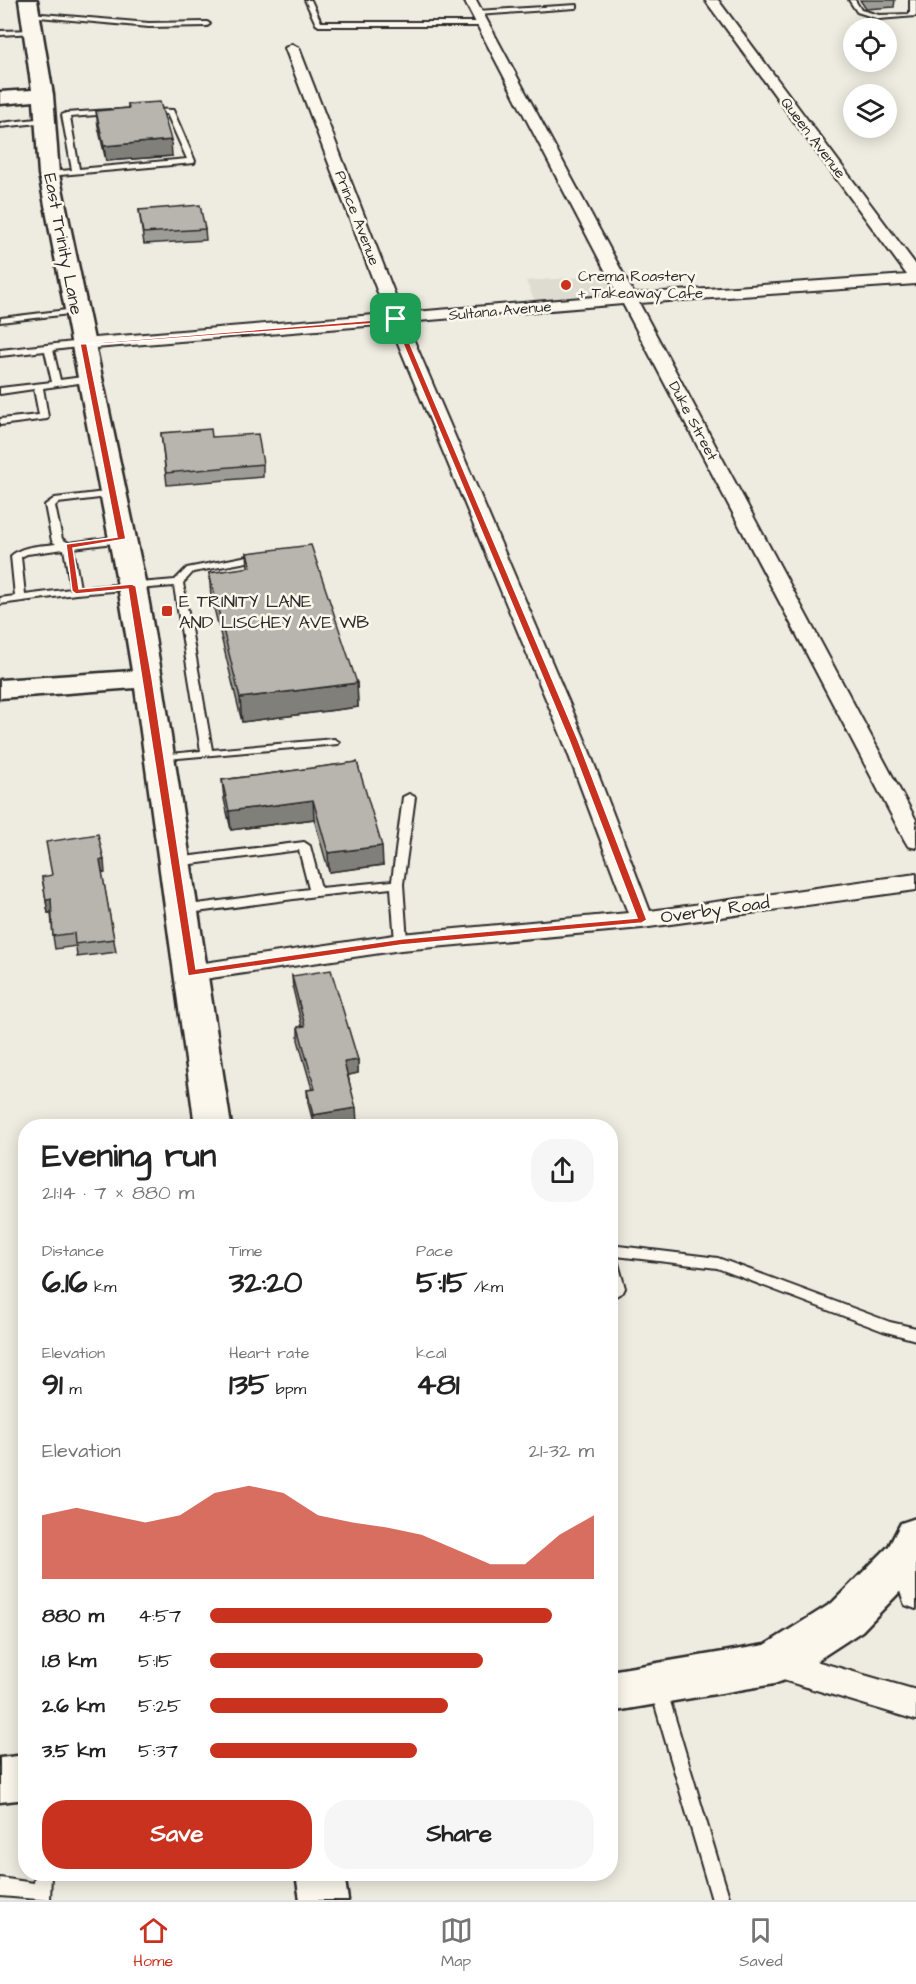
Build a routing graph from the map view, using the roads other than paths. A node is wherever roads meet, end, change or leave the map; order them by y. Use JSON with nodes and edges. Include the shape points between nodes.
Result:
{"nodes":[{"id":1,"x":308,"y":0,"type":"edge"},
{"id":2,"x":711,"y":0,"type":"edge"},
{"id":3,"x":852,"y":0,"type":"edge"},
{"id":4,"x":913,"y":0,"type":"edge"},
{"id":5,"x":575,"y":6,"type":"dead end"},
{"id":6,"x":477,"y":12,"type":"edge"},
{"id":7,"x":30,"y":15,"type":"edge"},
{"id":8,"x":207,"y":24,"type":"dead end"},
{"id":9,"x":0,"y":33,"type":"edge"},
{"id":10,"x":292,"y":48,"type":"dead end"},
{"id":11,"x":0,"y":98,"type":"edge"},
{"id":12,"x":44,"y":108,"type":"junction"},
{"id":13,"x":141,"y":110,"type":"edge"},
{"id":14,"x":120,"y":111,"type":"edge"},
{"id":15,"x":0,"y":124,"type":"edge"},
{"id":16,"x":76,"y":171,"type":"junction"},
{"id":17,"x":49,"y":174,"type":"junction"},
{"id":18,"x":916,"y":277,"type":"edge"},
{"id":19,"x":628,"y":299,"type":"junction"},
{"id":20,"x":75,"y":311,"type":"junction"},
{"id":21,"x":396,"y":319,"type":"junction"},
{"id":22,"x":1,"y":320,"type":"edge"},
{"id":23,"x":83,"y":344,"type":"junction"},
{"id":24,"x":48,"y":347,"type":"junction"},
{"id":25,"x":0,"y":352,"type":"edge"},
{"id":26,"x":90,"y":379,"type":"junction"},
{"id":27,"x":56,"y":382,"type":"junction"},
{"id":28,"x":38,"y":387,"type":"junction"},
{"id":29,"x":0,"y":391,"type":"edge"},
{"id":30,"x":0,"y":422,"type":"edge"},
{"id":31,"x":113,"y":494,"type":"junction"},
{"id":32,"x":122,"y":539,"type":"junction"},
{"id":33,"x":68,"y":546,"type":"junction"},
{"id":34,"x":271,"y":554,"type":"edge"},
{"id":35,"x":178,"y":583,"type":"junction"},
{"id":36,"x":132,"y":586,"type":"junction"},
{"id":37,"x":76,"y":591,"type":"junction"},
{"id":38,"x":21,"y":598,"type":"junction"},
{"id":39,"x":0,"y":601,"type":"edge"},
{"id":40,"x":148,"y":678,"type":"junction"},
{"id":41,"x":0,"y":690,"type":"edge"},
{"id":42,"x":334,"y":742,"type":"dead end"},
{"id":43,"x":207,"y":754,"type":"junction"},
{"id":44,"x":160,"y":758,"type":"junction"},
{"id":45,"x":409,"y":797,"type":"dead end"},
{"id":46,"x":916,"y":841,"type":"edge"},
{"id":47,"x":175,"y":862,"type":"junction"},
{"id":48,"x":916,"y":882,"type":"edge"},
{"id":49,"x":397,"y":884,"type":"junction"},
{"id":50,"x":316,"y":892,"type":"junction"},
{"id":51,"x":182,"y":910,"type":"junction"},
{"id":52,"x":642,"y":920,"type":"junction"},
{"id":53,"x":401,"y":942,"type":"junction"},
{"id":54,"x":192,"y":973,"type":"junction"},
{"id":55,"x":212,"y":1119,"type":"edge"},
{"id":56,"x":618,"y":1251,"type":"edge"},
{"id":57,"x":916,"y":1334,"type":"edge"},
{"id":58,"x":912,"y":1563,"type":"edge"},
{"id":59,"x":774,"y":1664,"type":"junction"},
{"id":60,"x":657,"y":1684,"type":"junction"},
{"id":61,"x":618,"y":1691,"type":"edge"},
{"id":62,"x":916,"y":1705,"type":"edge"},
{"id":63,"x":18,"y":1778,"type":"edge"},
{"id":64,"x":0,"y":1780,"type":"edge"},
{"id":65,"x":43,"y":1881,"type":"edge"},
{"id":66,"x":321,"y":1881,"type":"edge"},
{"id":67,"x":0,"y":1887,"type":"edge"},
{"id":68,"x":42,"y":1896,"type":"edge"},
{"id":69,"x":324,"y":1900,"type":"edge"},
{"id":70,"x":721,"y":1900,"type":"edge"}],
"edges":[{"from":1,"to":6,"type":"lane","via":[[319,24]]},
{"from":2,"to":18,"type":"street","name":"Queen Avenue"},
{"from":3,"to":4,"type":"lane","via":[[859,11],[879,17],[914,16]]},
{"from":5,"to":6,"type":"lane"},
{"from":6,"to":19,"type":"street","name":"Duke Street"},
{"from":7,"to":8,"type":"lane","via":[[149,25]]},
{"from":7,"to":9,"type":"lane"},
{"from":7,"to":12,"type":"main road","name":"East Trinity Lane"},
{"from":10,"to":21,"type":"street","name":"Prince Avenue"},
{"from":11,"to":12,"type":"main road"},
{"from":12,"to":15,"type":"lane"},
{"from":12,"to":17,"type":"main road","name":"East Trinity Lane"},
{"from":13,"to":16,"type":"lane","via":[[170,112],[191,161]]},
{"from":14,"to":16,"type":"lane","via":[[66,115]]},
{"from":16,"to":17,"type":"lane"},
{"from":17,"to":20,"type":"main road","name":"East Trinity Lane"},
{"from":18,"to":19,"type":"street","name":"Sultana Avenue"},
{"from":19,"to":21,"type":"street","name":"Sultana Avenue"},
{"from":19,"to":46,"type":"street","name":"Duke Street"},
{"from":20,"to":22,"type":"lane"},
{"from":20,"to":23,"type":"main road","name":"East Trinity Lane"},
{"from":21,"to":23,"type":"street","name":"Sultana Avenue"},
{"from":21,"to":52,"type":"street","name":"Prince Avenue","via":[[574,740]]},
{"from":23,"to":24,"type":"lane"},
{"from":23,"to":26,"type":"main road","name":"East Trinity Lane"},
{"from":24,"to":25,"type":"lane"},
{"from":24,"to":27,"type":"lane"},
{"from":26,"to":27,"type":"lane"},
{"from":26,"to":31,"type":"main road","name":"East Trinity Lane"},
{"from":27,"to":28,"type":"lane"},
{"from":28,"to":29,"type":"lane"},
{"from":28,"to":30,"type":"lane","via":[[44,417]]},
{"from":31,"to":32,"type":"main road","name":"East Trinity Lane"},
{"from":31,"to":33,"type":"lane","via":[[55,501],[50,505],[57,541]]},
{"from":32,"to":33,"type":"lane"},
{"from":32,"to":36,"type":"main road","name":"East Trinity Lane"},
{"from":33,"to":37,"type":"lane"},
{"from":33,"to":38,"type":"lane","via":[[25,551],[16,556]]},
{"from":34,"to":35,"type":"lane","via":[[190,570]]},
{"from":35,"to":36,"type":"lane"},
{"from":35,"to":43,"type":"lane"},
{"from":36,"to":37,"type":"lane"},
{"from":36,"to":40,"type":"main road","name":"East Trinity Lane"},
{"from":37,"to":38,"type":"lane"},
{"from":38,"to":39,"type":"lane"},
{"from":40,"to":41,"type":"main road"},
{"from":40,"to":44,"type":"main road","name":"East Trinity Lane"},
{"from":42,"to":43,"type":"lane"},
{"from":43,"to":44,"type":"lane"},
{"from":44,"to":47,"type":"main road","name":"East Trinity Lane"},
{"from":45,"to":49,"type":"lane"},
{"from":47,"to":50,"type":"lane","via":[[304,846]]},
{"from":47,"to":51,"type":"main road","name":"East Trinity Lane"},
{"from":48,"to":52,"type":"street","name":"Overby Road"},
{"from":49,"to":50,"type":"lane"},
{"from":49,"to":53,"type":"lane"},
{"from":50,"to":51,"type":"lane"},
{"from":51,"to":54,"type":"main road","name":"East Trinity Lane"},
{"from":52,"to":53,"type":"street","name":"Overby Road"},
{"from":53,"to":54,"type":"street","name":"Overby Road"},
{"from":54,"to":55,"type":"main road","name":"East Trinity Lane"},
{"from":56,"to":57,"type":"lane","via":[[718,1263]]},
{"from":58,"to":59,"type":"main road","via":[[847,1617]]},
{"from":59,"to":60,"type":"main road"},
{"from":59,"to":62,"type":"street"},
{"from":60,"to":61,"type":"main road"},
{"from":60,"to":70,"type":"lane"},
{"from":63,"to":64,"type":"main road"},
{"from":65,"to":68,"type":"lane"},
{"from":66,"to":69,"type":"main road"},
{"from":67,"to":68,"type":"lane"}]}
